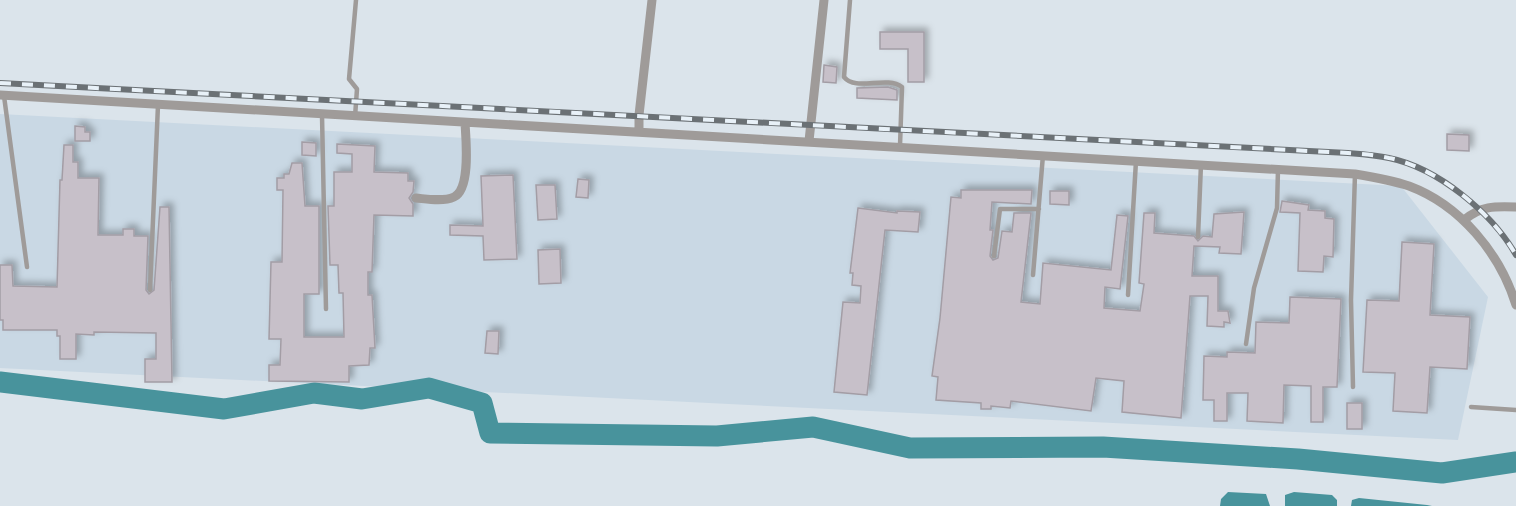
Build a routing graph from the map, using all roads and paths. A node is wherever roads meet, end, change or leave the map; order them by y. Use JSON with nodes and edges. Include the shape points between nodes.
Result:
{"nodes":[{"id":1,"x":356,"y":0,"type":"edge"},
{"id":2,"x":652,"y":0,"type":"edge"},
{"id":3,"x":824,"y":0,"type":"edge"},
{"id":4,"x":850,"y":0,"type":"edge"},
{"id":5,"x":2,"y":95,"type":"edge"},
{"id":6,"x":158,"y":105,"type":"junction"},
{"id":7,"x":322,"y":115,"type":"junction"},
{"id":8,"x":355,"y":117,"type":"junction"},
{"id":9,"x":465,"y":123,"type":"junction"},
{"id":10,"x":639,"y":131,"type":"junction"},
{"id":11,"x":809,"y":141,"type":"junction"},
{"id":12,"x":900,"y":146,"type":"junction"},
{"id":13,"x":1044,"y":155,"type":"junction"},
{"id":14,"x":1136,"y":161,"type":"junction"},
{"id":15,"x":1201,"y":164,"type":"junction"},
{"id":16,"x":1278,"y":169,"type":"junction"},
{"id":17,"x":1355,"y":174,"type":"junction"},
{"id":18,"x":416,"y":198,"type":"dead end"},
{"id":19,"x":1516,"y":207,"type":"edge"},
{"id":20,"x":1039,"y":209,"type":"junction"},
{"id":21,"x":1464,"y":220,"type":"junction"},
{"id":22,"x":1198,"y":237,"type":"dead end"},
{"id":23,"x":994,"y":256,"type":"dead end"},
{"id":24,"x":27,"y":267,"type":"dead end"},
{"id":25,"x":1033,"y":275,"type":"dead end"},
{"id":26,"x":150,"y":290,"type":"dead end"},
{"id":27,"x":1128,"y":296,"type":"dead end"},
{"id":28,"x":1516,"y":305,"type":"edge"},
{"id":29,"x":326,"y":309,"type":"dead end"},
{"id":30,"x":1246,"y":344,"type":"dead end"},
{"id":31,"x":1353,"y":387,"type":"dead end"},
{"id":32,"x":1471,"y":407,"type":"dead end"},
{"id":33,"x":1516,"y":410,"type":"edge"}],
"edges":[{"from":1,"to":8,"type":"lane","via":[[349,79],[357,89]]},
{"from":2,"to":10,"type":"street"},
{"from":3,"to":11,"type":"street"},
{"from":4,"to":12,"type":"lane","via":[[844,77],[850,82],[892,82],[902,87]]},
{"from":5,"to":6,"type":"street"},
{"from":5,"to":24,"type":"lane"},
{"from":6,"to":7,"type":"street"},
{"from":6,"to":26,"type":"lane"},
{"from":7,"to":8,"type":"street"},
{"from":7,"to":29,"type":"lane"},
{"from":8,"to":9,"type":"street"},
{"from":9,"to":10,"type":"street"},
{"from":9,"to":18,"type":"street","via":[[462,190],[446,199]]},
{"from":10,"to":11,"type":"street"},
{"from":11,"to":12,"type":"street"},
{"from":12,"to":13,"type":"street"},
{"from":13,"to":14,"type":"street"},
{"from":13,"to":20,"type":"lane"},
{"from":14,"to":15,"type":"street"},
{"from":14,"to":27,"type":"lane"},
{"from":15,"to":16,"type":"street"},
{"from":15,"to":22,"type":"lane"},
{"from":16,"to":17,"type":"street"},
{"from":16,"to":30,"type":"lane","via":[[1277,208],[1254,288]]},
{"from":17,"to":21,"type":"street","via":[[1409,186]]},
{"from":17,"to":31,"type":"lane"},
{"from":19,"to":21,"type":"street","via":[[1479,208]]},
{"from":20,"to":23,"type":"lane","via":[[1000,209]]},
{"from":20,"to":25,"type":"lane"},
{"from":21,"to":28,"type":"street","via":[[1484,242]]},
{"from":32,"to":33,"type":"lane"}]}
